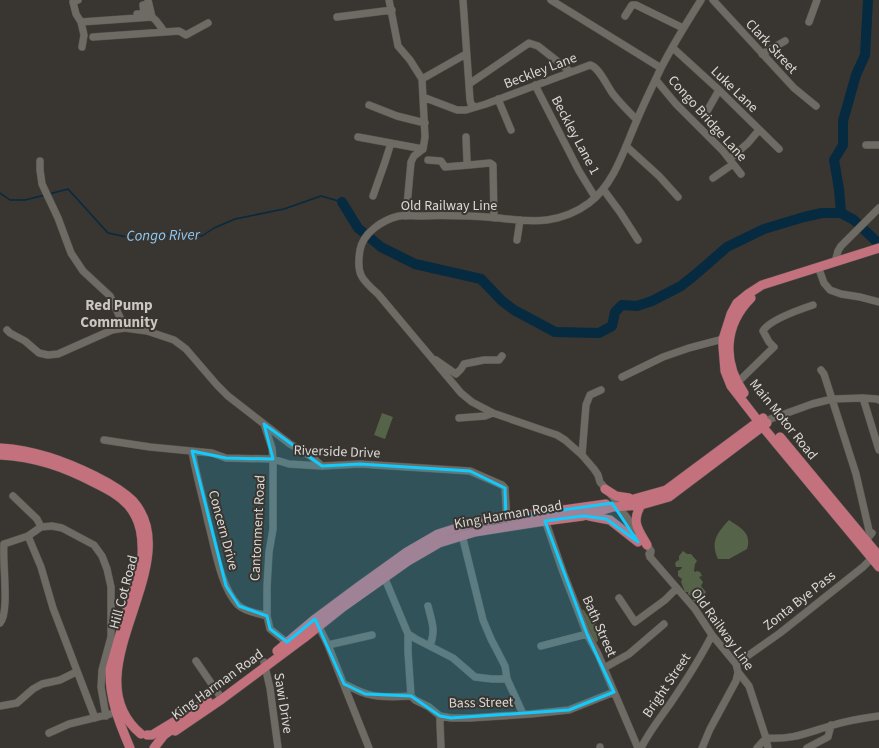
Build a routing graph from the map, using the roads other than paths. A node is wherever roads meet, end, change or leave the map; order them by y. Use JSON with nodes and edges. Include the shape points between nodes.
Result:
{"nodes":[{"id":1,"x":78,"y":0,"type":"edge"},
{"id":2,"x":389,"y":0,"type":"edge"},
{"id":3,"x":463,"y":0,"type":"edge"},
{"id":4,"x":551,"y":0,"type":"edge"},
{"id":5,"x":701,"y":0,"type":"edge"},
{"id":6,"x":713,"y":0,"type":"edge"},
{"id":7,"x":817,"y":0,"type":"edge"},
{"id":8,"x":148,"y":2,"type":"edge"},
{"id":9,"x":392,"y":10,"type":"junction"},
{"id":10,"x":625,"y":16,"type":"dead end"},
{"id":11,"x":152,"y":17,"type":"junction"},
{"id":12,"x":337,"y":17,"type":"dead end"},
{"id":13,"x":91,"y":18,"type":"dead end"},
{"id":14,"x":81,"y":22,"type":"junction"},
{"id":15,"x":809,"y":22,"type":"dead end"},
{"id":16,"x":208,"y":23,"type":"dead end"},
{"id":17,"x":683,"y":28,"type":"junction"},
{"id":18,"x":165,"y":32,"type":"junction"},
{"id":19,"x":93,"y":38,"type":"dead end"},
{"id":20,"x":785,"y":41,"type":"dead end"},
{"id":21,"x":82,"y":47,"type":"dead end"},
{"id":22,"x":673,"y":48,"type":"junction"},
{"id":23,"x":466,"y":54,"type":"junction"},
{"id":24,"x":762,"y":54,"type":"junction"},
{"id":25,"x":661,"y":68,"type":"junction"},
{"id":26,"x":570,"y":72,"type":"junction"},
{"id":27,"x":422,"y":79,"type":"junction"},
{"id":28,"x":656,"y":80,"type":"junction"},
{"id":29,"x":469,"y":84,"type":"junction"},
{"id":30,"x":535,"y":85,"type":"junction"},
{"id":31,"x":720,"y":90,"type":"junction"},
{"id":32,"x":423,"y":97,"type":"junction"},
{"id":33,"x":498,"y":99,"type":"junction"},
{"id":34,"x":369,"y":105,"type":"dead end"},
{"id":35,"x":816,"y":106,"type":"dead end"},
{"id":36,"x":475,"y":108,"type":"junction"},
{"id":37,"x":706,"y":113,"type":"dead end"},
{"id":38,"x":637,"y":120,"type":"junction"},
{"id":39,"x":425,"y":123,"type":"junction"},
{"id":40,"x":511,"y":130,"type":"dead end"},
{"id":41,"x":759,"y":130,"type":"junction"},
{"id":42,"x":358,"y":137,"type":"dead end"},
{"id":43,"x":466,"y":137,"type":"dead end"},
{"id":44,"x":391,"y":143,"type":"junction"},
{"id":45,"x":866,"y":145,"type":"dead end"},
{"id":46,"x":879,"y":145,"type":"edge"},
{"id":47,"x":626,"y":146,"type":"junction"},
{"id":48,"x":423,"y":149,"type":"junction"},
{"id":49,"x":779,"y":149,"type":"dead end"},
{"id":50,"x":428,"y":160,"type":"dead end"},
{"id":51,"x":733,"y":160,"type":"junction"},
{"id":52,"x":40,"y":161,"type":"dead end"},
{"id":53,"x":469,"y":164,"type":"junction"},
{"id":54,"x":741,"y":174,"type":"dead end"},
{"id":55,"x":713,"y":178,"type":"dead end"},
{"id":56,"x":602,"y":189,"type":"junction"},
{"id":57,"x":373,"y":196,"type":"dead end"},
{"id":58,"x":595,"y":197,"type":"junction"},
{"id":59,"x":678,"y":197,"type":"dead end"},
{"id":60,"x":879,"y":208,"type":"edge"},
{"id":61,"x":406,"y":216,"type":"junction"},
{"id":62,"x":494,"y":218,"type":"junction"},
{"id":63,"x":520,"y":220,"type":"junction"},
{"id":64,"x":517,"y":240,"type":"dead end"},
{"id":65,"x":638,"y":240,"type":"dead end"},
{"id":66,"x":879,"y":248,"type":"edge"},
{"id":67,"x":879,"y":254,"type":"edge"},
{"id":68,"x":853,"y":259,"type":"junction"},
{"id":69,"x":835,"y":262,"type":"junction"},
{"id":70,"x":820,"y":272,"type":"junction"},
{"id":71,"x":879,"y":302,"type":"edge"},
{"id":72,"x":814,"y":304,"type":"dead end"},
{"id":73,"x":125,"y":328,"type":"junction"},
{"id":74,"x":7,"y":330,"type":"dead end"},
{"id":75,"x":723,"y":339,"type":"junction"},
{"id":76,"x":428,"y":354,"type":"junction"},
{"id":77,"x":502,"y":356,"type":"dead end"},
{"id":78,"x":821,"y":370,"type":"dead end"},
{"id":79,"x":622,"y":377,"type":"dead end"},
{"id":80,"x":737,"y":383,"type":"junction"},
{"id":81,"x":601,"y":390,"type":"dead end"},
{"id":82,"x":863,"y":398,"type":"junction"},
{"id":83,"x":832,"y":399,"type":"junction"},
{"id":84,"x":879,"y":400,"type":"edge"},
{"id":85,"x":748,"y":408,"type":"junction"},
{"id":86,"x":493,"y":413,"type":"junction"},
{"id":87,"x":459,"y":418,"type":"dead end"},
{"id":88,"x":763,"y":422,"type":"junction"},
{"id":89,"x":264,"y":424,"type":"junction"},
{"id":90,"x":748,"y":432,"type":"junction"},
{"id":91,"x":773,"y":439,"type":"junction"},
{"id":92,"x":104,"y":440,"type":"dead end"},
{"id":93,"x":0,"y":448,"type":"edge"},
{"id":94,"x":879,"y":450,"type":"edge"},
{"id":95,"x":192,"y":451,"type":"junction"},
{"id":96,"x":0,"y":455,"type":"edge"},
{"id":97,"x":582,"y":455,"type":"junction"},
{"id":98,"x":273,"y":459,"type":"junction"},
{"id":99,"x":322,"y":466,"type":"junction"},
{"id":100,"x":812,"y":481,"type":"junction"},
{"id":101,"x":604,"y":489,"type":"junction"},
{"id":102,"x":13,"y":496,"type":"dead end"},
{"id":103,"x":639,"y":502,"type":"junction"},
{"id":104,"x":615,"y":505,"type":"junction"},
{"id":105,"x":584,"y":511,"type":"junction"},
{"id":106,"x":544,"y":517,"type":"junction"},
{"id":107,"x":507,"y":522,"type":"junction"},
{"id":108,"x":41,"y":527,"type":"junction"},
{"id":109,"x":461,"y":531,"type":"junction"},
{"id":110,"x":28,"y":536,"type":"junction"},
{"id":111,"x":2,"y":542,"type":"edge"},
{"id":112,"x":642,"y":543,"type":"junction"},
{"id":113,"x":864,"y":543,"type":"junction"},
{"id":114,"x":876,"y":555,"type":"edge"},
{"id":115,"x":879,"y":567,"type":"edge"},
{"id":116,"x":382,"y":574,"type":"junction"},
{"id":117,"x":677,"y":588,"type":"junction"},
{"id":118,"x":619,"y":598,"type":"dead end"},
{"id":119,"x":428,"y":606,"type":"dead end"},
{"id":120,"x":267,"y":616,"type":"junction"},
{"id":121,"x":0,"y":623,"type":"edge"},
{"id":122,"x":317,"y":623,"type":"junction"},
{"id":123,"x":664,"y":624,"type":"dead end"},
{"id":124,"x":408,"y":634,"type":"junction"},
{"id":125,"x":587,"y":634,"type":"junction"},
{"id":126,"x":372,"y":635,"type":"dead end"},
{"id":127,"x":712,"y":635,"type":"junction"},
{"id":128,"x":290,"y":645,"type":"junction"},
{"id":129,"x":328,"y":645,"type":"junction"},
{"id":130,"x":430,"y":646,"type":"junction"},
{"id":131,"x":541,"y":646,"type":"dead end"},
{"id":132,"x":196,"y":661,"type":"dead end"},
{"id":133,"x":264,"y":664,"type":"junction"},
{"id":134,"x":736,"y":664,"type":"junction"},
{"id":135,"x":604,"y":668,"type":"junction"},
{"id":136,"x":76,"y":672,"type":"junction"},
{"id":137,"x":738,"y":672,"type":"junction"},
{"id":138,"x":508,"y":679,"type":"junction"},
{"id":139,"x":344,"y":684,"type":"junction"},
{"id":140,"x":614,"y":692,"type":"junction"},
{"id":141,"x":220,"y":696,"type":"junction"},
{"id":142,"x":411,"y":696,"type":"junction"},
{"id":143,"x":0,"y":706,"type":"edge"},
{"id":144,"x":116,"y":712,"type":"junction"},
{"id":145,"x":523,"y":714,"type":"junction"},
{"id":146,"x":106,"y":716,"type":"junction"},
{"id":147,"x":440,"y":716,"type":"junction"},
{"id":148,"x":879,"y":716,"type":"edge"},
{"id":149,"x":95,"y":718,"type":"junction"},
{"id":150,"x":831,"y":726,"type":"junction"},
{"id":151,"x":49,"y":733,"type":"dead end"},
{"id":152,"x":144,"y":735,"type":"junction"},
{"id":153,"x":766,"y":738,"type":"junction"},
{"id":154,"x":130,"y":748,"type":"edge"},
{"id":155,"x":153,"y":748,"type":"edge"},
{"id":156,"x":278,"y":748,"type":"edge"},
{"id":157,"x":369,"y":748,"type":"edge"},
{"id":158,"x":441,"y":748,"type":"edge"},
{"id":159,"x":638,"y":748,"type":"edge"},
{"id":160,"x":641,"y":748,"type":"edge"},
{"id":161,"x":702,"y":748,"type":"edge"},
{"id":162,"x":757,"y":748,"type":"edge"},
{"id":163,"x":768,"y":748,"type":"edge"},
{"id":164,"x":807,"y":748,"type":"edge"}],
"edges":[{"from":1,"to":14,"type":"street","via":[[73,2]]},
{"from":2,"to":9,"type":"street"},
{"from":3,"to":23,"type":"street"},
{"from":4,"to":25,"type":"street"},
{"from":5,"to":17,"type":"street","name":"Old Railway Line"},
{"from":6,"to":24,"type":"street","name":"Clark Street"},
{"from":7,"to":15,"type":"street"},
{"from":8,"to":11,"type":"street"},
{"from":8,"to":13,"type":"street","via":[[143,5],[144,14]]},
{"from":9,"to":12,"type":"street"},
{"from":9,"to":27,"type":"street","via":[[398,46]]},
{"from":10,"to":17,"type":"street","via":[[632,5],[636,5]]},
{"from":11,"to":14,"type":"street"},
{"from":11,"to":18,"type":"street"},
{"from":14,"to":21,"type":"street","via":[[84,35]]},
{"from":16,"to":18,"type":"street","via":[[186,35]]},
{"from":17,"to":22,"type":"street","name":"Old Railway Line"},
{"from":18,"to":19,"type":"street"},
{"from":20,"to":24,"type":"street"},
{"from":22,"to":25,"type":"street","name":"Old Railway Line"},
{"from":22,"to":31,"type":"street","name":"Luke Lane"},
{"from":23,"to":27,"type":"street"},
{"from":23,"to":29,"type":"street"},
{"from":24,"to":35,"type":"street","name":"Clark Street","via":[[794,88]]},
{"from":25,"to":28,"type":"street","name":"Old Railway Line"},
{"from":26,"to":29,"type":"street","via":[[538,46],[529,43]]},
{"from":26,"to":30,"type":"street","name":"Beckley Lane"},
{"from":26,"to":38,"type":"street","name":"Beckley Lane","via":[[593,66],[613,94]]},
{"from":27,"to":32,"type":"street"},
{"from":28,"to":38,"type":"street","name":"Old Railway Line"},
{"from":28,"to":51,"type":"street","name":"Congo Bridge Lane","via":[[676,104]]},
{"from":29,"to":36,"type":"street","via":[[470,100]]},
{"from":30,"to":33,"type":"street","name":"Beckley Lane"},
{"from":30,"to":58,"type":"street","name":"Beckley Lane 1"},
{"from":31,"to":37,"type":"street"},
{"from":31,"to":41,"type":"street","name":"Luke Lane"},
{"from":32,"to":36,"type":"street","name":"Beckley Lane","via":[[457,110]]},
{"from":32,"to":39,"type":"street"},
{"from":33,"to":36,"type":"street","name":"Beckley Lane"},
{"from":33,"to":40,"type":"street"},
{"from":34,"to":39,"type":"street"},
{"from":38,"to":47,"type":"street","name":"Old Railway Line"},
{"from":39,"to":48,"type":"street"},
{"from":41,"to":49,"type":"street","name":"Luke Lane"},
{"from":41,"to":51,"type":"street"},
{"from":42,"to":44,"type":"street"},
{"from":43,"to":53,"type":"street"},
{"from":44,"to":48,"type":"street"},
{"from":44,"to":57,"type":"street"},
{"from":45,"to":46,"type":"street"},
{"from":47,"to":56,"type":"street","name":"Old Railway Line","via":[[618,165]]},
{"from":47,"to":59,"type":"street"},
{"from":48,"to":61,"type":"street","via":[[411,162]]},
{"from":50,"to":53,"type":"street","via":[[441,161],[445,167]]},
{"from":51,"to":54,"type":"street","name":"Congo Bridge Lane"},
{"from":51,"to":55,"type":"street"},
{"from":52,"to":73,"type":"street","via":[[42,184],[71,253],[83,271],[110,296]]},
{"from":53,"to":62,"type":"street","via":[[493,165]]},
{"from":56,"to":58,"type":"street","name":"Old Railway Line"},
{"from":56,"to":65,"type":"street"},
{"from":58,"to":63,"type":"street","name":"Old Railway Line","via":[[583,207],[558,217],[547,220]]},
{"from":60,"to":69,"type":"street","via":[[841,246]]},
{"from":61,"to":62,"type":"street","name":"Old Railway Line"},
{"from":61,"to":76,"type":"street","name":"Old Railway Line","via":[[399,216],[370,230],[360,252],[359,272],[364,282],[378,294]]},
{"from":62,"to":63,"type":"street","name":"Old Railway Line"},
{"from":63,"to":64,"type":"street"},
{"from":66,"to":68,"type":"main road"},
{"from":67,"to":68,"type":"main road","name":"Main Motor Road"},
{"from":68,"to":69,"type":"main road","name":"Main Motor Road"},
{"from":68,"to":70,"type":"main road","name":"Main Motor Road"},
{"from":69,"to":75,"type":"main road","name":"Main Motor Road","via":[[762,286],[748,294],[737,303]]},
{"from":70,"to":71,"type":"street","via":[[830,290]]},
{"from":70,"to":80,"type":"main road","name":"Main Motor Road","via":[[765,290],[742,307],[736,316],[729,348],[731,367]]},
{"from":72,"to":80,"type":"street","via":[[773,322],[764,329],[774,347]]},
{"from":73,"to":74,"type":"street","via":[[112,330],[65,352],[52,355],[39,353]]},
{"from":73,"to":89,"type":"street","via":[[152,332],[180,343],[217,385]]},
{"from":75,"to":79,"type":"street","via":[[663,357]]},
{"from":75,"to":85,"type":"main road","name":"Main Motor Road","via":[[725,371],[731,386]]},
{"from":76,"to":77,"type":"street","via":[[456,374],[464,364],[499,360]]},
{"from":76,"to":86,"type":"street","name":"Old Railway Line","via":[[472,402]]},
{"from":78,"to":83,"type":"street"},
{"from":80,"to":88,"type":"main road","name":"Main Motor Road"},
{"from":81,"to":97,"type":"street","via":[[590,395],[586,405]]},
{"from":82,"to":83,"type":"street"},
{"from":82,"to":84,"type":"street"},
{"from":82,"to":94,"type":"street"},
{"from":83,"to":88,"type":"street"},
{"from":83,"to":113,"type":"street","via":[[856,474],[869,531],[872,533]]},
{"from":85,"to":88,"type":"main road","name":"Main Motor Road"},
{"from":85,"to":90,"type":"main road"},
{"from":86,"to":87,"type":"street"},
{"from":86,"to":97,"type":"street","name":"Old Railway Line","via":[[556,435]]},
{"from":88,"to":90,"type":"main road","name":"King Harman Road"},
{"from":88,"to":91,"type":"main road","name":"Main Motor Road"},
{"from":88,"to":100,"type":"main road","name":"Main Motor Road"},
{"from":89,"to":98,"type":"street","name":"Cantonment Road"},
{"from":89,"to":99,"type":"street"},
{"from":90,"to":91,"type":"main road"},
{"from":90,"to":103,"type":"main road","name":"King Harman Road","via":[[686,480]]},
{"from":91,"to":100,"type":"main road","name":"Main Motor Road"},
{"from":92,"to":95,"type":"street","name":"Riverside Drive"},
{"from":93,"to":152,"type":"main road","name":"Hill Cot Road","via":[[34,452],[81,469],[120,490],[141,512],[149,542],[148,560],[122,648],[116,683],[122,709],[134,728]]},
{"from":95,"to":98,"type":"street","name":"Riverside Drive","via":[[212,453],[226,458]]},
{"from":95,"to":120,"type":"street","name":"Concern Drive","via":[[195,472],[226,586],[239,606]]},
{"from":96,"to":144,"type":"main road","name":"Hill Cot Road","via":[[45,462],[87,479],[116,494],[128,505],[140,527],[142,557],[110,669]]},
{"from":97,"to":101,"type":"street","name":"Old Railway Line","via":[[598,475]]},
{"from":98,"to":99,"type":"street","name":"Riverside Drive","via":[[289,464]]},
{"from":98,"to":120,"type":"street","name":"Cantonment Road","via":[[273,529],[269,552]]},
{"from":99,"to":107,"type":"street","name":"Riverside Drive","via":[[360,464],[470,471],[502,485]]},
{"from":100,"to":113,"type":"main road","name":"Main Motor Road"},
{"from":101,"to":103,"type":"main road"},
{"from":101,"to":104,"type":"street","name":"Old Railway Line"},
{"from":101,"to":105,"type":"main road","via":[[601,500]]},
{"from":102,"to":108,"type":"street","via":[[37,519]]},
{"from":103,"to":104,"type":"main road","name":"King Harman Road"},
{"from":103,"to":112,"type":"main road","via":[[635,522]]},
{"from":104,"to":105,"type":"main road","name":"King Harman Road"},
{"from":104,"to":112,"type":"street","name":"Old Railway Line"},
{"from":105,"to":106,"type":"main road","name":"King Harman Road"},
{"from":105,"to":112,"type":"main road","via":[[595,517],[610,520]]},
{"from":106,"to":107,"type":"main road","name":"King Harman Road"},
{"from":106,"to":125,"type":"street","name":"Bath Street"},
{"from":107,"to":109,"type":"main road","name":"King Harman Road","via":[[476,522]]},
{"from":108,"to":110,"type":"street"},
{"from":108,"to":146,"type":"street","via":[[62,528],[94,545],[107,569],[111,587],[111,637],[102,670],[101,687]]},
{"from":109,"to":116,"type":"main road","name":"King Harman Road","via":[[438,534]]},
{"from":109,"to":138,"type":"street","via":[[483,620]]},
{"from":110,"to":111,"type":"street"},
{"from":110,"to":136,"type":"street"},
{"from":111,"to":121,"type":"street","via":[[4,617]]},
{"from":112,"to":117,"type":"street","name":"Old Railway Line","via":[[651,551],[650,557]]},
{"from":113,"to":114,"type":"main road","name":"Main Motor Road"},
{"from":114,"to":115,"type":"main road","name":"Main Motor Road"},
{"from":114,"to":134,"type":"street","name":"Zonta Bye Pass","via":[[780,633]]},
{"from":116,"to":122,"type":"main road","name":"King Harman Road"},
{"from":116,"to":124,"type":"street"},
{"from":117,"to":118,"type":"street","via":[[635,622]]},
{"from":117,"to":127,"type":"street","name":"Old Railway Line"},
{"from":119,"to":130,"type":"street","via":[[434,626]]},
{"from":120,"to":128,"type":"street","name":"Cantonment Road","via":[[270,630]]},
{"from":122,"to":128,"type":"main road","name":"King Harman Road"},
{"from":122,"to":129,"type":"street"},
{"from":123,"to":135,"type":"street","via":[[629,654]]},
{"from":124,"to":130,"type":"street"},
{"from":124,"to":142,"type":"street"},
{"from":125,"to":131,"type":"street"},
{"from":125,"to":135,"type":"street","name":"Bath Street"},
{"from":126,"to":129,"type":"street"},
{"from":127,"to":134,"type":"street","name":"Old Railway Line"},
{"from":127,"to":160,"type":"street","name":"Bright Street","via":[[705,650]]},
{"from":128,"to":133,"type":"main road","name":"King Harman Road"},
{"from":129,"to":139,"type":"street"},
{"from":130,"to":138,"type":"street","via":[[453,658],[475,677]]},
{"from":132,"to":141,"type":"street"},
{"from":133,"to":141,"type":"main road","name":"King Harman Road"},
{"from":133,"to":156,"type":"street","name":"Sawi Drive"},
{"from":134,"to":137,"type":"street","name":"Old Railway Line"},
{"from":135,"to":140,"type":"street","name":"Bath Street"},
{"from":136,"to":143,"type":"street","via":[[60,680],[42,684],[17,703]]},
{"from":136,"to":149,"type":"street"},
{"from":137,"to":153,"type":"street","name":"Old Railway Line","via":[[749,686]]},
{"from":137,"to":161,"type":"street","via":[[736,681]]},
{"from":138,"to":145,"type":"street"},
{"from":139,"to":142,"type":"street","via":[[372,696]]},
{"from":139,"to":157,"type":"street"},
{"from":140,"to":145,"type":"street","name":"Bass Street","via":[[569,710]]},
{"from":140,"to":159,"type":"street","name":"Bath Street"},
{"from":141,"to":152,"type":"main road","name":"King Harman Road","via":[[156,732]]},
{"from":141,"to":155,"type":"main road","name":"King Harman Road","via":[[175,731],[174,728],[164,735]]},
{"from":142,"to":147,"type":"street","name":"Bass Street"},
{"from":144,"to":146,"type":"street"},
{"from":144,"to":154,"type":"main road","name":"Hill Cot Road"},
{"from":145,"to":147,"type":"street","name":"Bass Street","via":[[470,718]]},
{"from":146,"to":149,"type":"street"},
{"from":147,"to":158,"type":"street"},
{"from":148,"to":150,"type":"street"},
{"from":149,"to":151,"type":"street","via":[[69,724]]},
{"from":150,"to":153,"type":"street","via":[[805,735]]},
{"from":150,"to":164,"type":"street","via":[[828,737]]},
{"from":152,"to":154,"type":"main road","via":[[135,736]]},
{"from":152,"to":155,"type":"main road","name":"Hill Cot Road","via":[[151,740]]},
{"from":153,"to":162,"type":"street"},
{"from":153,"to":163,"type":"street","name":"Old Railway Line"}]}
